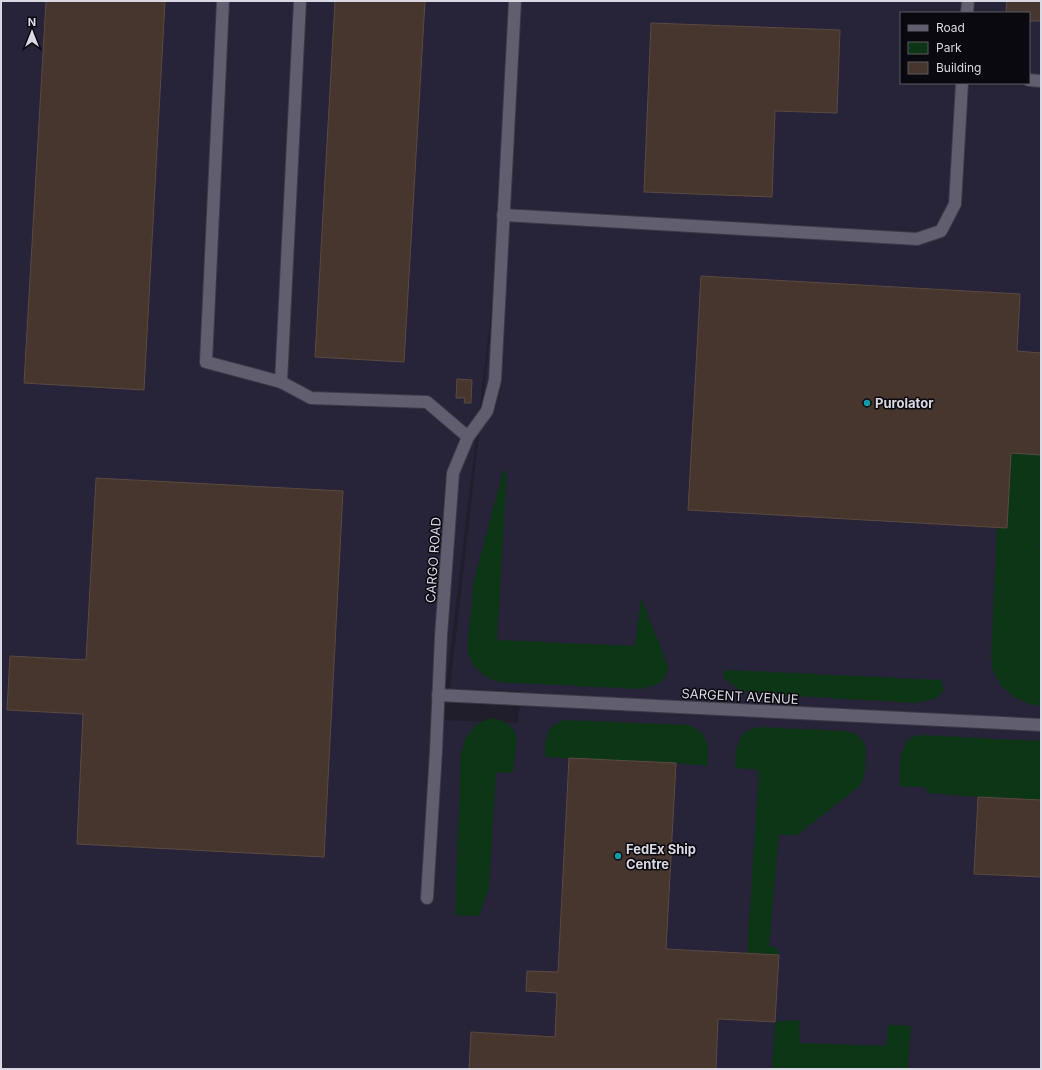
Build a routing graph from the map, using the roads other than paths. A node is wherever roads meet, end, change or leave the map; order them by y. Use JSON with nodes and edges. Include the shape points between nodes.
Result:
{"nodes":[{"id":1,"x":223,"y":1,"type":"edge"},
{"id":2,"x":300,"y":1,"type":"edge"},
{"id":3,"x":515,"y":1,"type":"edge"},
{"id":4,"x":968,"y":1,"type":"edge"},
{"id":5,"x":967,"y":12,"type":"edge"},
{"id":6,"x":1030,"y":80,"type":"edge"},
{"id":7,"x":1041,"y":81,"type":"edge"},
{"id":8,"x":962,"y":84,"type":"edge"},
{"id":9,"x":503,"y":215,"type":"junction"},
{"id":10,"x":281,"y":382,"type":"junction"},
{"id":11,"x":468,"y":438,"type":"junction"},
{"id":12,"x":438,"y":696,"type":"junction"},
{"id":13,"x":1041,"y":725,"type":"edge"},
{"id":14,"x":427,"y":898,"type":"dead end"}],
"edges":[{"from":1,"to":10,"type":"street","via":[[206,362]]},
{"from":2,"to":10,"type":"street"},
{"from":3,"to":9,"type":"street","name":"CARGO ROAD"},
{"from":4,"to":5,"type":"street"},
{"from":6,"to":7,"type":"street"},
{"from":8,"to":9,"type":"street","via":[[955,204],[941,231],[917,239]]},
{"from":9,"to":11,"type":"street","name":"CARGO ROAD","via":[[495,380],[487,411]]},
{"from":10,"to":11,"type":"street","via":[[311,398],[427,402]]},
{"from":11,"to":12,"type":"street","name":"CARGO ROAD","via":[[453,473]]},
{"from":12,"to":13,"type":"street","name":"SARGENT AVENUE"},
{"from":12,"to":14,"type":"street","name":"CARGO ROAD"}]}
